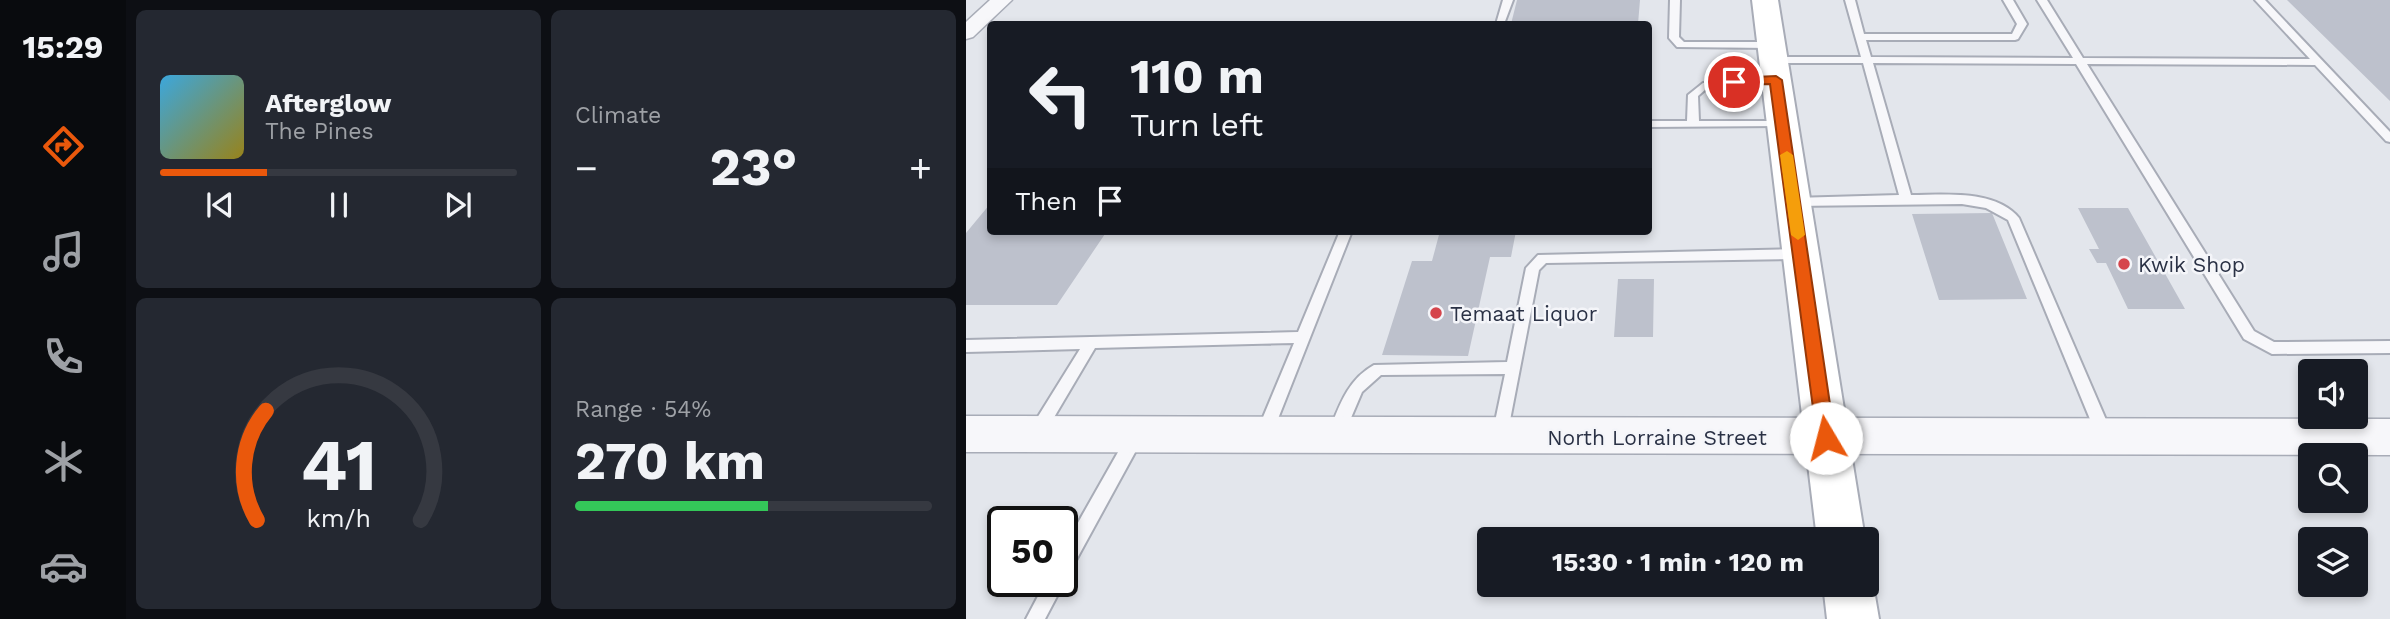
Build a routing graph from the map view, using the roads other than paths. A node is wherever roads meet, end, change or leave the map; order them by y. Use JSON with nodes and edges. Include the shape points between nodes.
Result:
{"nodes":[{"id":1,"x":1002,"y":0,"type":"edge"},
{"id":2,"x":1508,"y":0,"type":"edge"},
{"id":3,"x":1675,"y":0,"type":"edge"},
{"id":4,"x":1765,"y":0,"type":"edge"},
{"id":5,"x":1850,"y":0,"type":"edge"},
{"id":6,"x":2008,"y":0,"type":"edge"},
{"id":7,"x":2042,"y":0,"type":"edge"},
{"id":8,"x":2259,"y":0,"type":"edge"},
{"id":9,"x":1501,"y":21,"type":"edge"},
{"id":10,"x":966,"y":33,"type":"edge"},
{"id":11,"x":1860,"y":37,"type":"junction"},
{"id":12,"x":1867,"y":60,"type":"junction"},
{"id":13,"x":2079,"y":61,"type":"junction"},
{"id":14,"x":1773,"y":62,"type":"junction"},
{"id":15,"x":2318,"y":62,"type":"junction"},
{"id":16,"x":1652,"y":124,"type":"edge"},
{"id":17,"x":1693,"y":124,"type":"junction"},
{"id":18,"x":1782,"y":124,"type":"junction"},
{"id":19,"x":2390,"y":138,"type":"edge"},
{"id":20,"x":1906,"y":199,"type":"junction"},
{"id":21,"x":1793,"y":202,"type":"junction"},
{"id":22,"x":1344,"y":235,"type":"edge"},
{"id":23,"x":1800,"y":254,"type":"junction"},
{"id":24,"x":1304,"y":337,"type":"junction"},
{"id":25,"x":1091,"y":343,"type":"junction"},
{"id":26,"x":966,"y":346,"type":"edge"},
{"id":27,"x":2390,"y":347,"type":"edge"},
{"id":28,"x":1513,"y":368,"type":"junction"},
{"id":29,"x":966,"y":434,"type":"edge"},
{"id":30,"x":1035,"y":434,"type":"junction"},
{"id":31,"x":1137,"y":435,"type":"junction"},
{"id":32,"x":1263,"y":435,"type":"junction"},
{"id":33,"x":1335,"y":436,"type":"junction"},
{"id":34,"x":1500,"y":436,"type":"junction"},
{"id":35,"x":2390,"y":437,"type":"edge"},
{"id":36,"x":1826,"y":438,"type":"junction"},
{"id":37,"x":2106,"y":438,"type":"junction"},
{"id":38,"x":1839,"y":527,"type":"edge"},
{"id":39,"x":1078,"y":540,"type":"edge"},
{"id":40,"x":1047,"y":597,"type":"edge"},
{"id":41,"x":1850,"y":597,"type":"edge"},
{"id":42,"x":1035,"y":619,"type":"edge"},
{"id":43,"x":1853,"y":619,"type":"edge"}],
"edges":[{"from":1,"to":10,"type":"street"},
{"from":2,"to":9,"type":"lane"},
{"from":3,"to":14,"type":"lane","via":[[1674,38],[1681,45]]},
{"from":4,"to":14,"type":"main road"},
{"from":5,"to":11,"type":"lane"},
{"from":6,"to":11,"type":"lane","via":[[2022,24],[2015,37]]},
{"from":7,"to":13,"type":"lane"},
{"from":8,"to":15,"type":"lane"},
{"from":11,"to":12,"type":"lane"},
{"from":12,"to":13,"type":"lane"},
{"from":12,"to":14,"type":"lane"},
{"from":12,"to":20,"type":"lane"},
{"from":13,"to":15,"type":"lane"},
{"from":13,"to":27,"type":"lane","via":[[2249,335],[2272,348]]},
{"from":14,"to":17,"type":"lane","via":[[1703,86],[1693,95]]},
{"from":14,"to":18,"type":"main road"},
{"from":15,"to":19,"type":"lane"},
{"from":16,"to":17,"type":"lane"},
{"from":17,"to":18,"type":"lane"},
{"from":18,"to":21,"type":"main road"},
{"from":20,"to":21,"type":"lane"},
{"from":20,"to":37,"type":"lane","via":[[1990,203],[2013,218]]},
{"from":21,"to":23,"type":"main road"},
{"from":22,"to":24,"type":"lane"},
{"from":23,"to":28,"type":"lane","via":[[1543,258],[1533,268]]},
{"from":23,"to":36,"type":"main road"},
{"from":24,"to":25,"type":"lane"},
{"from":24,"to":32,"type":"lane"},
{"from":25,"to":26,"type":"lane"},
{"from":25,"to":30,"type":"lane"},
{"from":28,"to":33,"type":"lane","via":[[1380,369],[1364,376],[1355,387]]},
{"from":28,"to":34,"type":"lane"},
{"from":29,"to":30,"type":"street","name":"North Lorraine Street"},
{"from":30,"to":31,"type":"street","name":"North Lorraine Street"},
{"from":31,"to":32,"type":"street","name":"North Lorraine Street"},
{"from":31,"to":39,"type":"lane"},
{"from":32,"to":33,"type":"street","name":"North Lorraine Street"},
{"from":33,"to":34,"type":"street","name":"North Lorraine Street"},
{"from":34,"to":36,"type":"street","name":"North Lorraine Street"},
{"from":35,"to":37,"type":"street","name":"North Lorraine Street"},
{"from":36,"to":37,"type":"street","name":"North Lorraine Street"},
{"from":36,"to":38,"type":"main road"},
{"from":40,"to":42,"type":"lane"},
{"from":41,"to":43,"type":"main road"}]}
